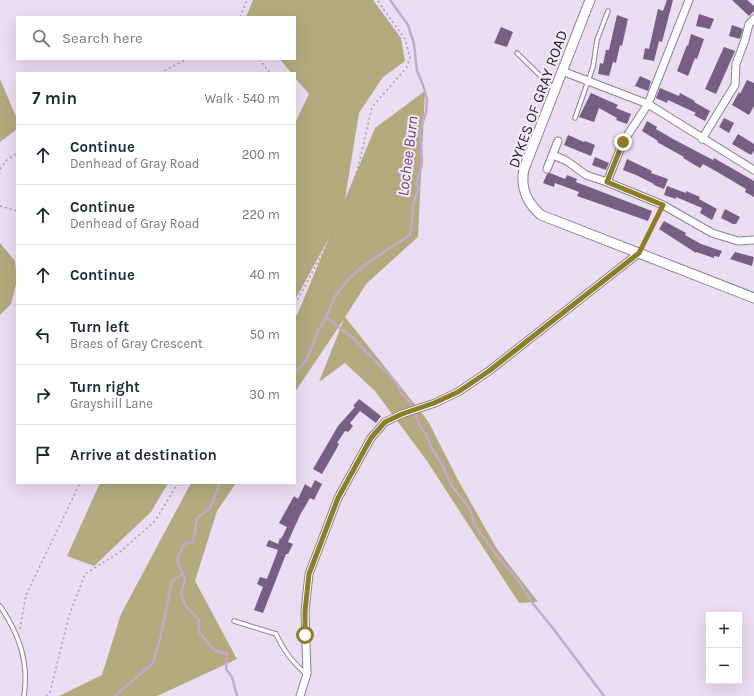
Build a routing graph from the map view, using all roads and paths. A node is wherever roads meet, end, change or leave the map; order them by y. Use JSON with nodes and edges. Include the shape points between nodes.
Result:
{"nodes":[{"id":1,"x":247,"y":0,"type":"edge"},
{"id":2,"x":377,"y":0,"type":"edge"},
{"id":3,"x":590,"y":0,"type":"edge"},
{"id":4,"x":689,"y":0,"type":"edge"},
{"id":5,"x":608,"y":11,"type":"dead end"},
{"id":6,"x":240,"y":16,"type":"edge"},
{"id":7,"x":754,"y":19,"type":"edge"},
{"id":8,"x":517,"y":53,"type":"dead end"},
{"id":9,"x":185,"y":60,"type":"edge"},
{"id":10,"x":260,"y":60,"type":"edge"},
{"id":11,"x":562,"y":71,"type":"junction"},
{"id":12,"x":162,"y":72,"type":"edge"},
{"id":13,"x":269,"y":72,"type":"edge"},
{"id":14,"x":588,"y":80,"type":"junction"},
{"id":15,"x":555,"y":90,"type":"junction"},
{"id":16,"x":648,"y":104,"type":"junction"},
{"id":17,"x":574,"y":118,"type":"dead end"},
{"id":18,"x":702,"y":139,"type":"junction"},
{"id":19,"x":558,"y":141,"type":"dead end"},
{"id":20,"x":16,"y":154,"type":"edge"},
{"id":21,"x":553,"y":155,"type":"junction"},
{"id":22,"x":0,"y":168,"type":"edge"},
{"id":23,"x":547,"y":169,"type":"dead end"},
{"id":24,"x":754,"y":170,"type":"edge"},
{"id":25,"x":607,"y":182,"type":"junction"},
{"id":26,"x":663,"y":205,"type":"junction"},
{"id":27,"x":0,"y":206,"type":"edge"},
{"id":28,"x":16,"y":211,"type":"edge"},
{"id":29,"x":754,"y":240,"type":"edge"},
{"id":30,"x":639,"y":253,"type":"junction"},
{"id":31,"x":754,"y":298,"type":"edge"},
{"id":32,"x":296,"y":302,"type":"edge"},
{"id":33,"x":80,"y":484,"type":"edge"},
{"id":34,"x":177,"y":484,"type":"edge"},
{"id":35,"x":0,"y":606,"type":"edge"},
{"id":36,"x":234,"y":621,"type":"dead end"},
{"id":37,"x":19,"y":639,"type":"junction"},
{"id":38,"x":307,"y":674,"type":"junction"},
{"id":39,"x":24,"y":696,"type":"edge"},
{"id":40,"x":46,"y":696,"type":"edge"},
{"id":41,"x":300,"y":696,"type":"edge"}],
"edges":[{"from":1,"to":6,"type":"path"},
{"from":2,"to":32,"type":"path","via":[[405,39],[410,57],[407,67],[372,107],[359,164],[344,212]]},
{"from":3,"to":11,"type":"street","name":"DYKES OF GRAY ROAD"},
{"from":4,"to":16,"type":"street"},
{"from":5,"to":14,"type":"lane","via":[[597,40],[594,63]]},
{"from":7,"to":18,"type":"street","via":[[749,24],[736,64],[734,85]]},
{"from":8,"to":15,"type":"lane"},
{"from":9,"to":12,"type":"path"},
{"from":10,"to":13,"type":"path"},
{"from":11,"to":14,"type":"street"},
{"from":11,"to":15,"type":"street","name":"DYKES OF GRAY ROAD"},
{"from":14,"to":16,"type":"street"},
{"from":14,"to":17,"type":"lane"},
{"from":15,"to":30,"type":"street","name":"DYKES OF GRAY ROAD","via":[[524,169],[524,190],[528,199],[541,215]]},
{"from":16,"to":18,"type":"street"},
{"from":16,"to":25,"type":"street","via":[[623,142]]},
{"from":18,"to":24,"type":"street"},
{"from":19,"to":21,"type":"street"},
{"from":20,"to":22,"type":"path"},
{"from":21,"to":23,"type":"street"},
{"from":21,"to":25,"type":"street","via":[[567,161],[586,175]]},
{"from":25,"to":26,"type":"street"},
{"from":26,"to":29,"type":"street","via":[[721,237],[738,241]]},
{"from":26,"to":30,"type":"path"},
{"from":27,"to":28,"type":"path"},
{"from":30,"to":31,"type":"street","name":"DYKES OF GRAY ROAD"},
{"from":30,"to":38,"type":"street","via":[[489,371],[458,392],[385,422],[371,438],[338,498],[309,574],[305,611]]},
{"from":33,"to":37,"type":"path","via":[[26,595]]},
{"from":34,"to":40,"type":"path","via":[[155,521],[120,552],[86,574],[69,616],[50,692]]},
{"from":35,"to":37,"type":"lane"},
{"from":36,"to":38,"type":"lane","via":[[276,634],[296,665]]},
{"from":37,"to":39,"type":"lane","via":[[24,659]]},
{"from":38,"to":41,"type":"street"}]}
